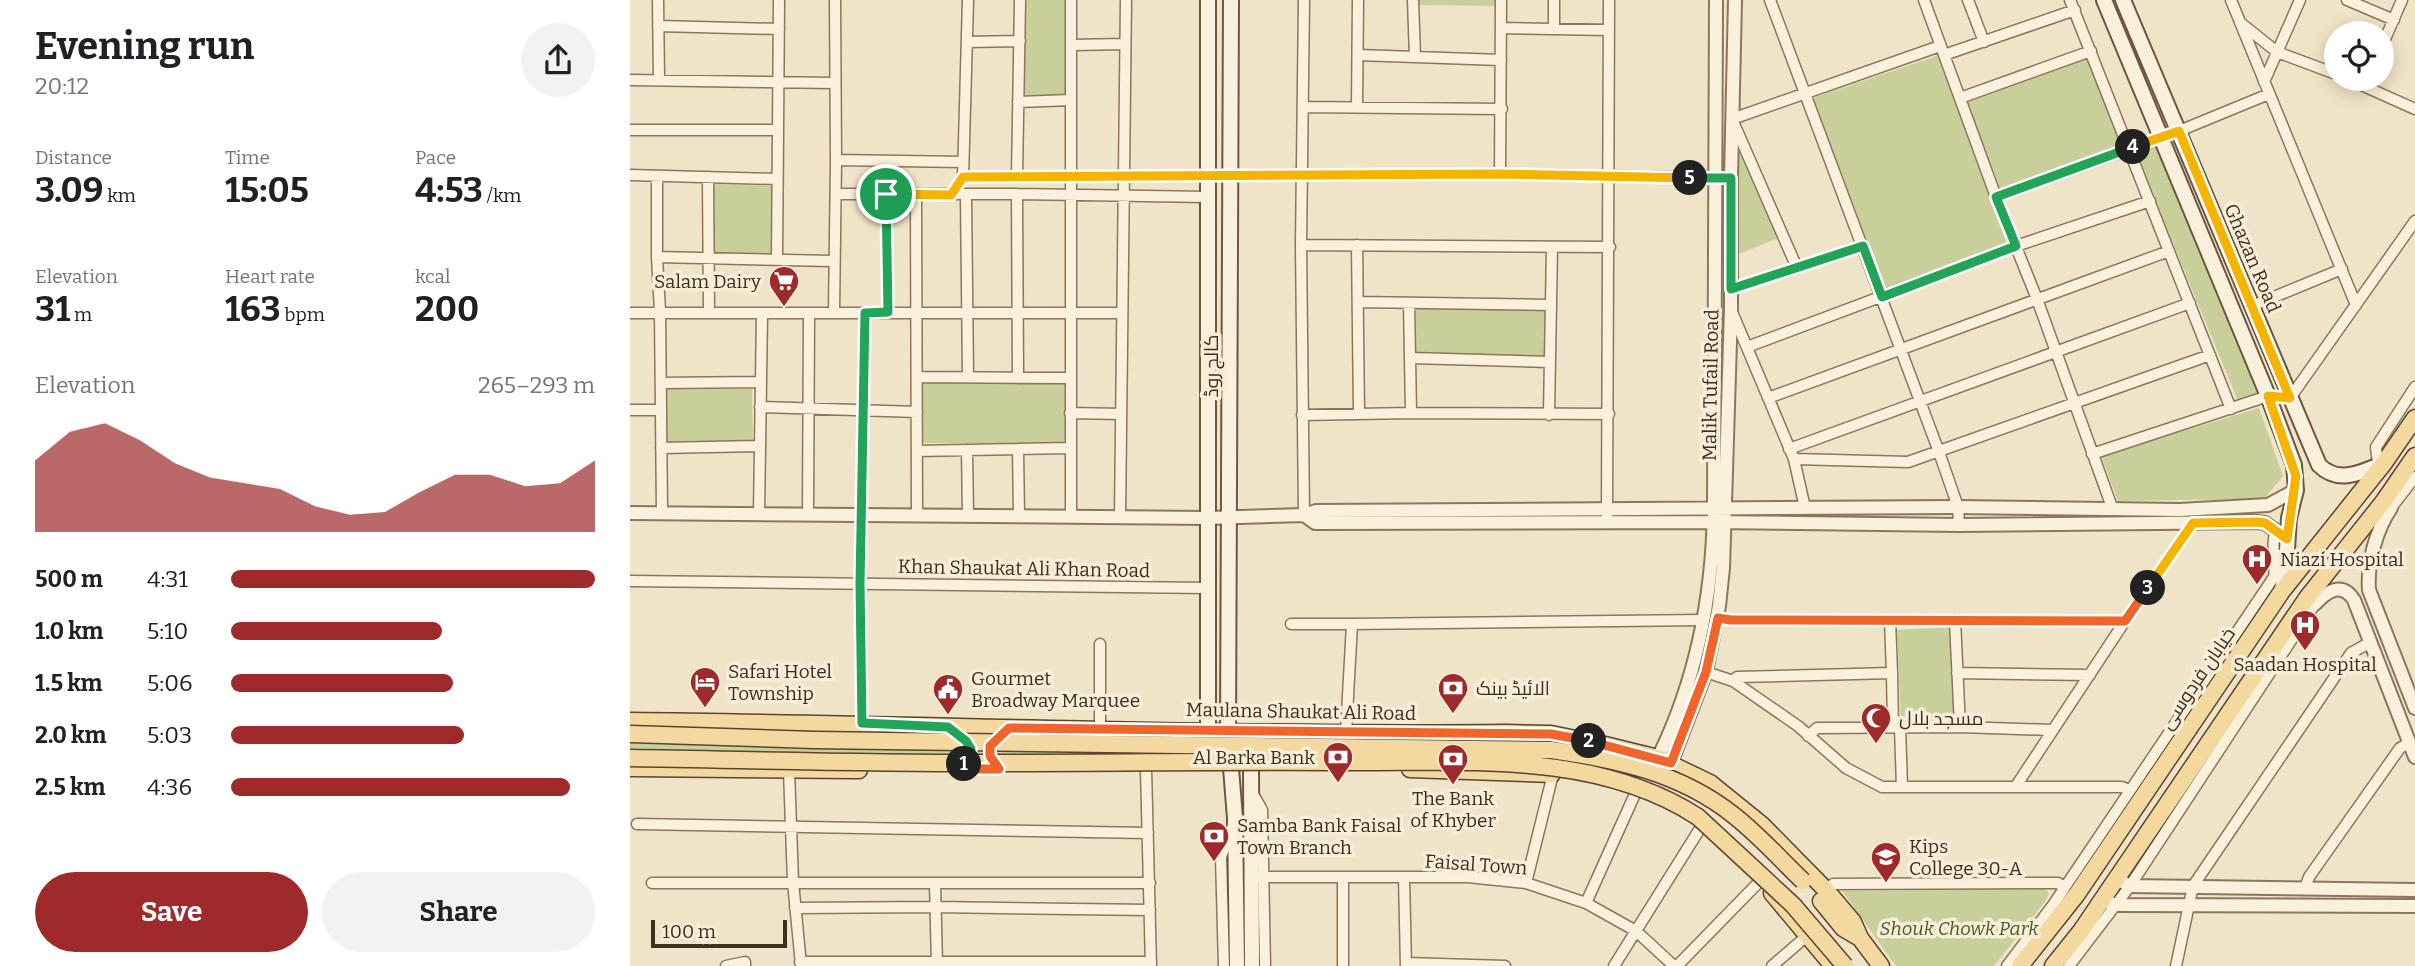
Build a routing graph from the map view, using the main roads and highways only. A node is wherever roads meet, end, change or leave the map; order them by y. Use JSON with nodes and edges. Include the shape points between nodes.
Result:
{"nodes":[{"id":1,"x":1208,"y":0,"type":"edge"},
{"id":2,"x":1231,"y":0,"type":"edge"},
{"id":3,"x":2104,"y":0,"type":"edge"},
{"id":4,"x":2123,"y":0,"type":"edge"},
{"id":5,"x":2415,"y":418,"type":"edge"},
{"id":6,"x":2415,"y":456,"type":"edge"},
{"id":7,"x":2384,"y":463,"type":"junction"},
{"id":8,"x":2282,"y":591,"type":"junction"},
{"id":9,"x":630,"y":721,"type":"edge"},
{"id":10,"x":948,"y":727,"type":"junction"},
{"id":11,"x":1009,"y":728,"type":"junction"},
{"id":12,"x":1208,"y":732,"type":"junction"},
{"id":13,"x":1228,"y":732,"type":"junction"},
{"id":14,"x":1506,"y":733,"type":"junction"},
{"id":15,"x":630,"y":734,"type":"edge"},
{"id":16,"x":1448,"y":734,"type":"junction"},
{"id":17,"x":630,"y":758,"type":"edge"},
{"id":18,"x":630,"y":768,"type":"edge"},
{"id":19,"x":1231,"y":768,"type":"junction"},
{"id":20,"x":1251,"y":768,"type":"junction"},
{"id":21,"x":955,"y":769,"type":"junction"},
{"id":22,"x":999,"y":769,"type":"junction"},
{"id":23,"x":1453,"y":771,"type":"junction"},
{"id":24,"x":1501,"y":772,"type":"junction"},
{"id":25,"x":2136,"y":793,"type":"junction"},
{"id":26,"x":2150,"y":829,"type":"junction"},
{"id":27,"x":1860,"y":938,"type":"junction"},
{"id":28,"x":1237,"y":966,"type":"edge"},
{"id":29,"x":1252,"y":966,"type":"edge"},
{"id":30,"x":1833,"y":966,"type":"edge"},
{"id":31,"x":1846,"y":966,"type":"edge"},
{"id":32,"x":1881,"y":966,"type":"edge"},
{"id":33,"x":2020,"y":966,"type":"edge"},
{"id":34,"x":2053,"y":966,"type":"edge"}],
"edges":[{"from":1,"to":12,"type":"main road","name":"کالج روڈ"},
{"from":2,"to":13,"type":"main road","name":"کالج روڈ"},
{"from":3,"to":8,"type":"main road","name":"Ghazan Road","via":[[2294,465],[2296,491],[2281,535],[2287,566]]},
{"from":4,"to":7,"type":"main road","name":"Ghazan Road","via":[[2313,454],[2332,475],[2345,476]]},
{"from":5,"to":7,"type":"main road","name":"خیابان فردوسی"},
{"from":6,"to":26,"type":"main road","via":[[2387,505],[2311,601]]},
{"from":7,"to":8,"type":"main road","name":"خیابان فردوسی"},
{"from":8,"to":25,"type":"main road","name":"خیابان فردوسی"},
{"from":9,"to":10,"type":"main road","name":"Maulana Shaukat Ali Road"},
{"from":10,"to":11,"type":"main road","name":"Maulana Shaukat Ali Road"},
{"from":10,"to":21,"type":"main road","via":[[971,749],[968,760]]},
{"from":11,"to":12,"type":"main road","name":"Maulana Shaukat Ali Road"},
{"from":11,"to":22,"type":"main road","via":[[990,746],[990,756]]},
{"from":12,"to":13,"type":"main road","name":"Maulana Shaukat Ali Road"},
{"from":13,"to":16,"type":"main road","name":"Maulana Shaukat Ali Road"},
{"from":14,"to":16,"type":"main road","name":"Maulana Shaukat Ali Road"},
{"from":14,"to":24,"type":"main road","via":[[1486,744],[1483,752]]},
{"from":14,"to":27,"type":"main road","name":"Maulana Shaukat Ali Road","via":[[1578,738],[1664,760],[1710,783],[1789,851],[1853,922]]},
{"from":15,"to":27,"type":"main road","bridge":true,"via":[[1531,748],[1582,754],[1652,771],[1692,788],[1732,814],[1803,881],[1843,928]]},
{"from":16,"to":23,"type":"main road","via":[[1463,750]]},
{"from":17,"to":31,"type":"main road","bridge":true,"via":[[1410,762],[1573,770],[1646,791],[1699,817],[1777,888]]},
{"from":18,"to":21,"type":"main road"},
{"from":19,"to":20,"type":"main road"},
{"from":19,"to":22,"type":"main road"},
{"from":19,"to":28,"type":"main road"},
{"from":20,"to":23,"type":"main road"},
{"from":20,"to":29,"type":"main road","via":[[1258,877]]},
{"from":21,"to":22,"type":"main road"},
{"from":23,"to":24,"type":"main road"},
{"from":24,"to":30,"type":"main road","via":[[1553,774],[1595,782],[1653,800],[1701,827],[1760,881]]},
{"from":25,"to":26,"type":"main road","via":[[2143,806],[2129,833],[2137,838]]},
{"from":25,"to":33,"type":"main road","name":"خیابان فردوسی","via":[[2077,894]]},
{"from":26,"to":34,"type":"main road","via":[[2123,883]]},
{"from":27,"to":32,"type":"main road","name":"Maulana Shaukat Ali Road"}]}
